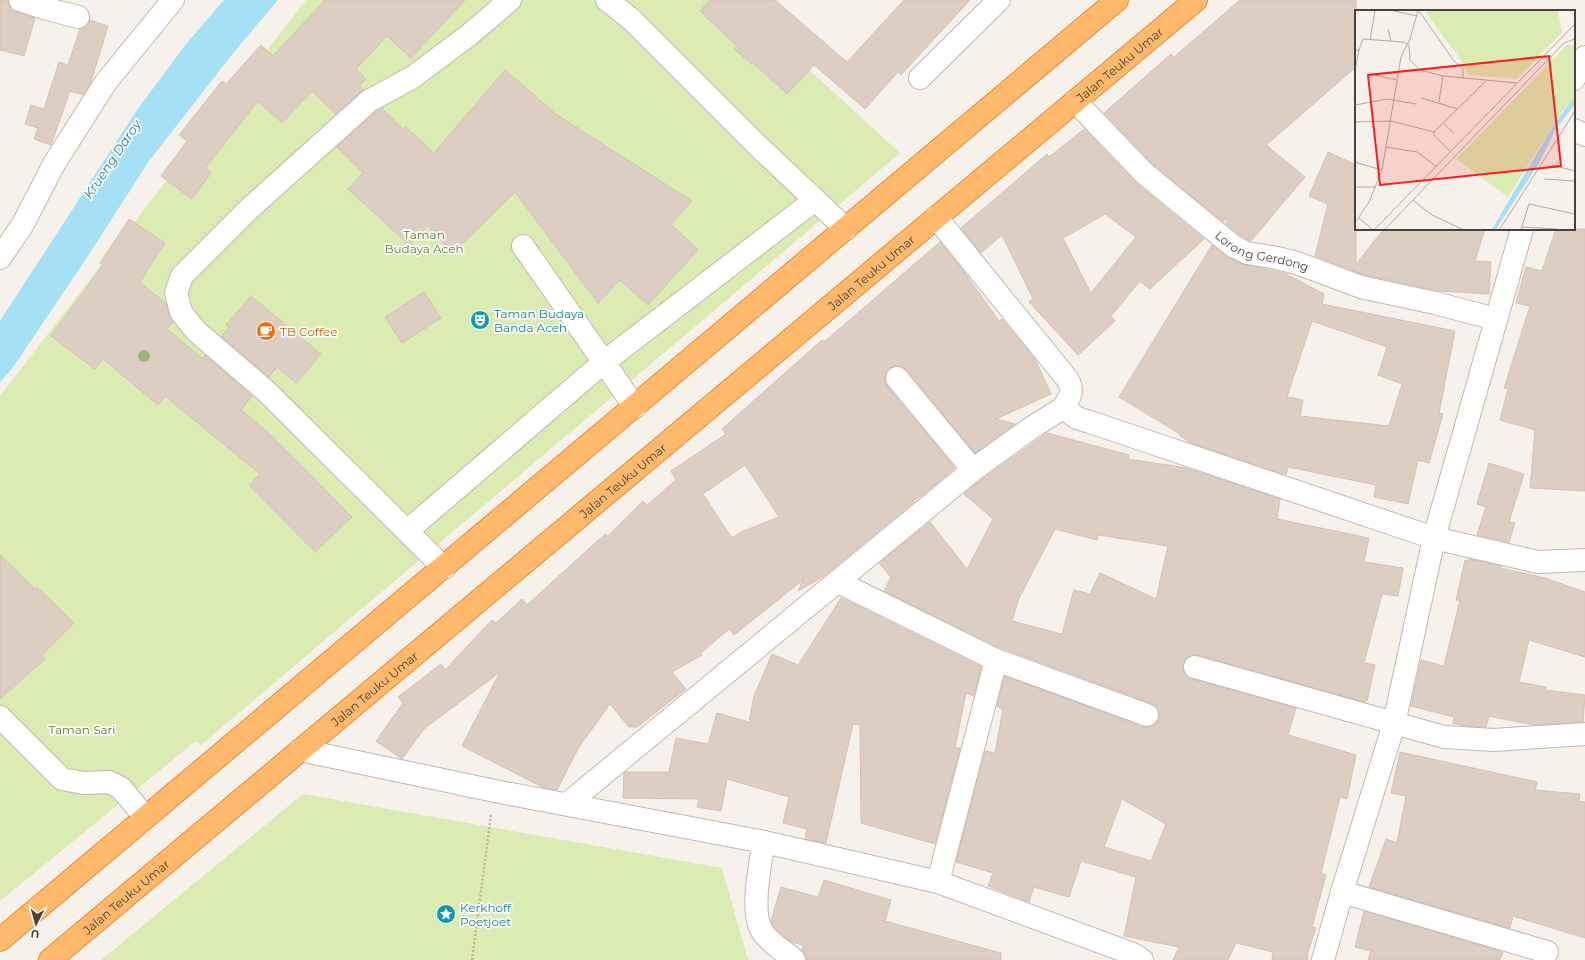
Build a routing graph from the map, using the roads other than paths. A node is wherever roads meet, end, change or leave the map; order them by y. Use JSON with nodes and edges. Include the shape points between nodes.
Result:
{"nodes":[{"id":1,"x":20,"y":0,"type":"edge"},
{"id":2,"x":173,"y":0,"type":"edge"},
{"id":3,"x":510,"y":0,"type":"edge"},
{"id":4,"x":607,"y":0,"type":"edge"},
{"id":5,"x":999,"y":0,"type":"edge"},
{"id":6,"x":1117,"y":0,"type":"edge"},
{"id":7,"x":1196,"y":0,"type":"edge"},
{"id":8,"x":78,"y":17,"type":"dead end"},
{"id":9,"x":1585,"y":57,"type":"edge"},
{"id":10,"x":1575,"y":77,"type":"edge"},
{"id":11,"x":920,"y":78,"type":"dead end"},
{"id":12,"x":1075,"y":101,"type":"junction"},
{"id":13,"x":1575,"y":130,"type":"edge"},
{"id":14,"x":1585,"y":135,"type":"edge"},
{"id":15,"x":815,"y":200,"type":"junction"},
{"id":16,"x":936,"y":217,"type":"junction"},
{"id":17,"x":846,"y":229,"type":"junction"},
{"id":18,"x":1522,"y":230,"type":"edge"},
{"id":19,"x":523,"y":246,"type":"dead end"},
{"id":20,"x":0,"y":258,"type":"edge"},
{"id":21,"x":1496,"y":319,"type":"junction"},
{"id":22,"x":604,"y":362,"type":"junction"},
{"id":23,"x":897,"y":378,"type":"dead end"},
{"id":24,"x":635,"y":407,"type":"junction"},
{"id":25,"x":1063,"y":408,"type":"junction"},
{"id":26,"x":973,"y":470,"type":"junction"},
{"id":27,"x":407,"y":531,"type":"junction"},
{"id":28,"x":1434,"y":538,"type":"junction"},
{"id":29,"x":1585,"y":560,"type":"edge"},
{"id":30,"x":444,"y":568,"type":"junction"},
{"id":31,"x":838,"y":582,"type":"junction"},
{"id":32,"x":996,"y":660,"type":"junction"},
{"id":33,"x":1195,"y":667,"type":"dead end"},
{"id":34,"x":1147,"y":714,"type":"dead end"},
{"id":35,"x":0,"y":717,"type":"edge"},
{"id":36,"x":1394,"y":724,"type":"junction"},
{"id":37,"x":1585,"y":734,"type":"edge"},
{"id":38,"x":300,"y":750,"type":"junction"},
{"id":39,"x":567,"y":804,"type":"junction"},
{"id":40,"x":145,"y":817,"type":"junction"},
{"id":41,"x":764,"y":842,"type":"junction"},
{"id":42,"x":938,"y":882,"type":"junction"},
{"id":43,"x":1342,"y":892,"type":"junction"},
{"id":44,"x":0,"y":940,"type":"edge"},
{"id":45,"x":1547,"y":952,"type":"dead end"},
{"id":46,"x":50,"y":960,"type":"edge"},
{"id":47,"x":794,"y":960,"type":"edge"},
{"id":48,"x":1142,"y":960,"type":"edge"},
{"id":49,"x":1323,"y":960,"type":"edge"}],
"edges":[{"from":1,"to":8,"type":"street"},
{"from":2,"to":20,"type":"street","via":[[106,82],[54,164],[23,224]]},
{"from":3,"to":27,"type":"street","via":[[413,77],[369,101],[248,210],[182,276],[176,293],[181,312],[196,331],[266,391]]},
{"from":4,"to":15,"type":"street","via":[[632,20]]},
{"from":5,"to":11,"type":"street"},
{"from":6,"to":17,"type":"highway"},
{"from":7,"to":12,"type":"highway","name":"Jalan Teuku Umar"},
{"from":9,"to":10,"type":"street"},
{"from":12,"to":16,"type":"highway","name":"Jalan Teuku Umar"},
{"from":12,"to":21,"type":"street","name":"Lorong Gerdong","via":[[1144,174],[1233,246],[1247,253],[1297,263],[1361,287]]},
{"from":13,"to":14,"type":"street"},
{"from":15,"to":17,"type":"street"},
{"from":15,"to":22,"type":"street"},
{"from":16,"to":25,"type":"street","via":[[1068,380],[1072,396]]},
{"from":16,"to":38,"type":"highway","name":"Jalan Teuku Umar"},
{"from":17,"to":24,"type":"highway"},
{"from":18,"to":21,"type":"street"},
{"from":19,"to":22,"type":"street"},
{"from":21,"to":28,"type":"street"},
{"from":22,"to":24,"type":"street"},
{"from":22,"to":27,"type":"street"},
{"from":23,"to":26,"type":"street"},
{"from":24,"to":30,"type":"highway"},
{"from":25,"to":26,"type":"street"},
{"from":25,"to":28,"type":"street","via":[[1077,418]]},
{"from":26,"to":31,"type":"street"},
{"from":27,"to":30,"type":"street"},
{"from":28,"to":29,"type":"street","via":[[1538,562]]},
{"from":28,"to":36,"type":"street"},
{"from":30,"to":40,"type":"highway"},
{"from":31,"to":32,"type":"street"},
{"from":31,"to":39,"type":"street"},
{"from":32,"to":34,"type":"street"},
{"from":32,"to":42,"type":"street"},
{"from":33,"to":36,"type":"street"},
{"from":35,"to":40,"type":"street","via":[[62,779],[84,783],[109,782],[121,788]]},
{"from":36,"to":37,"type":"street","via":[[1444,737],[1494,740]]},
{"from":36,"to":43,"type":"street"},
{"from":38,"to":39,"type":"street"},
{"from":38,"to":46,"type":"highway","name":"Jalan Teuku Umar"},
{"from":39,"to":41,"type":"street"},
{"from":40,"to":44,"type":"highway"},
{"from":41,"to":42,"type":"street"},
{"from":41,"to":47,"type":"street","via":[[757,891],[759,923],[770,942]]},
{"from":42,"to":48,"type":"street","via":[[1133,954]]},
{"from":43,"to":45,"type":"street"},
{"from":43,"to":49,"type":"street"}]}
